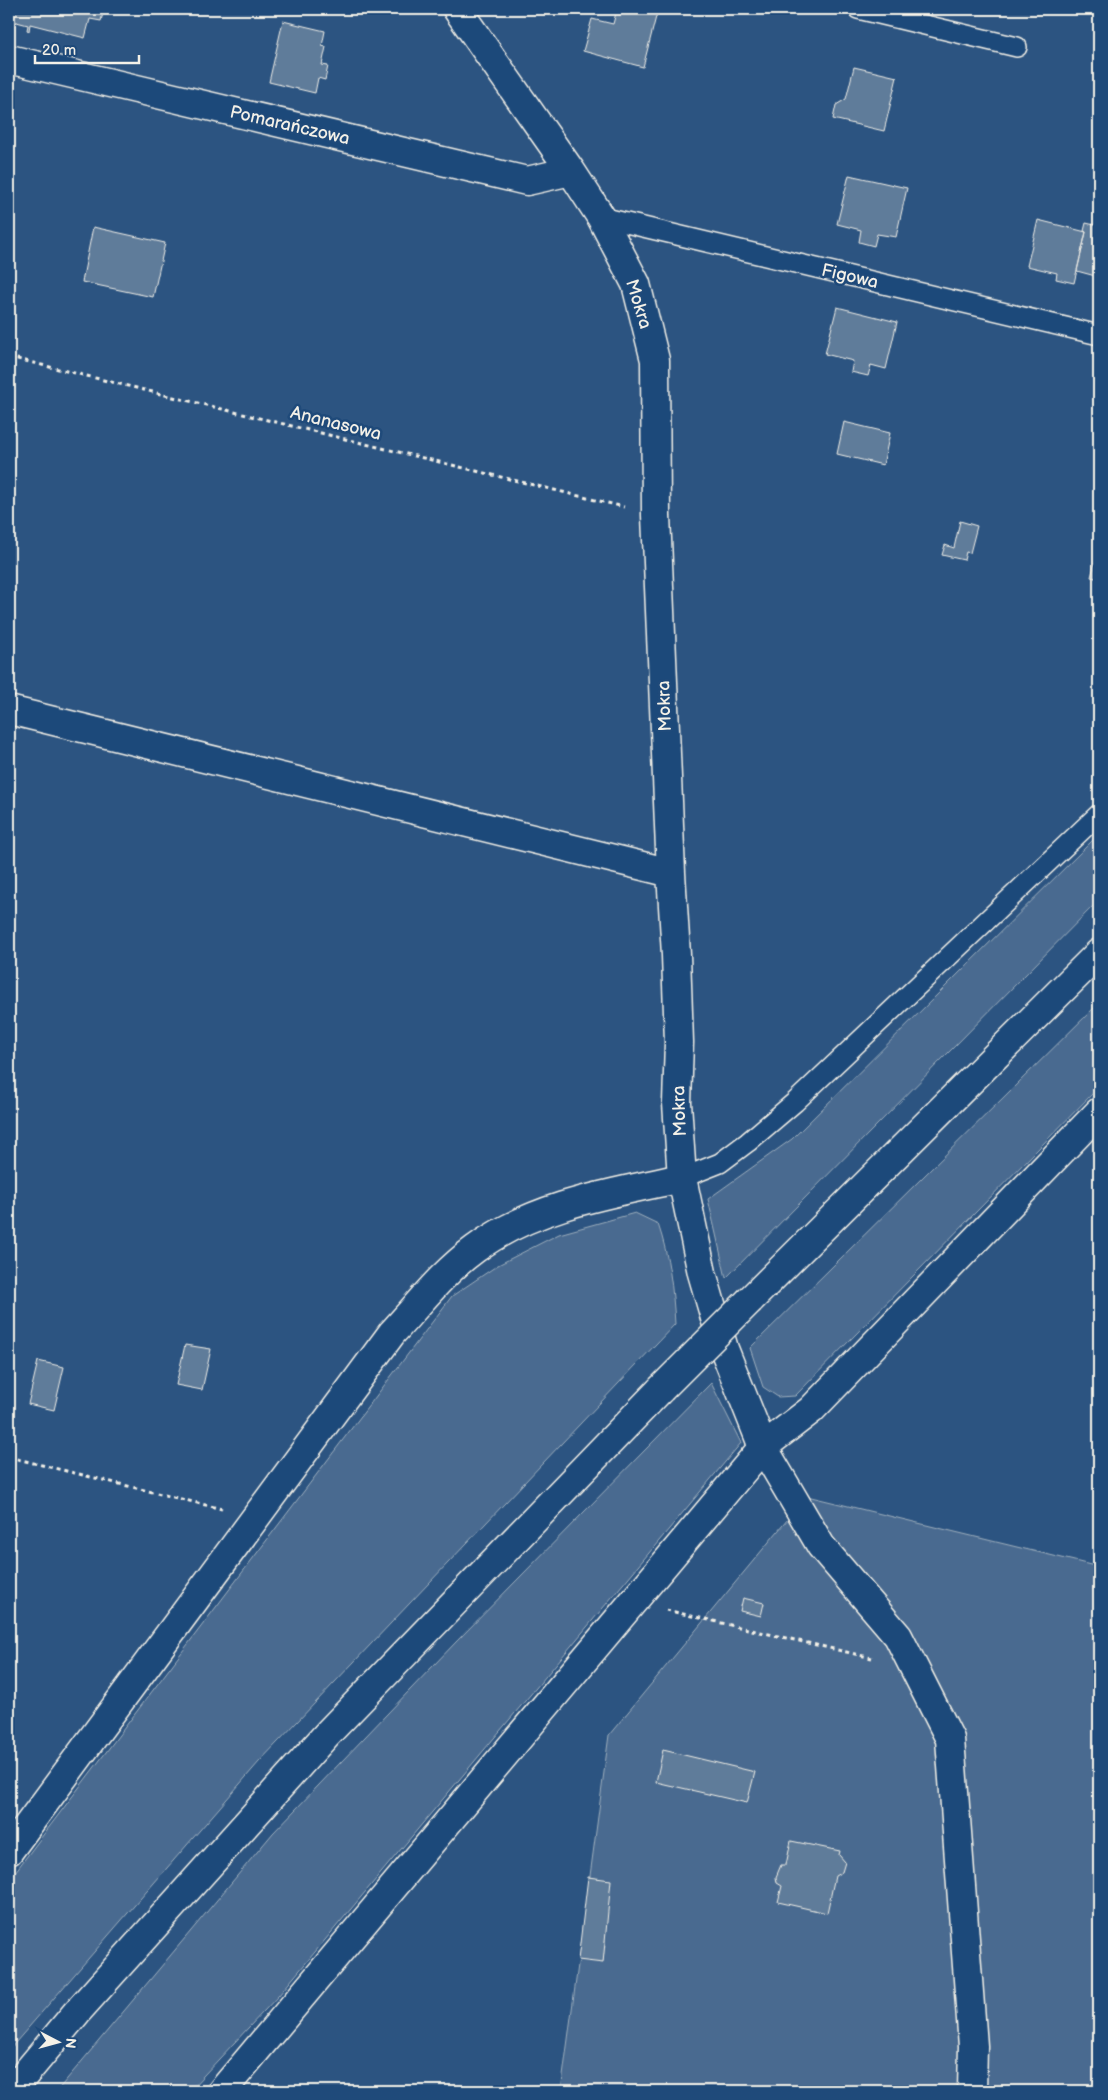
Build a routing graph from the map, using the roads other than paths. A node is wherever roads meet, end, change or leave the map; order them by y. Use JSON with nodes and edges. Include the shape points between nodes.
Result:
{"nodes":[{"id":1,"x":457,"y":9,"type":"edge"},
{"id":2,"x":858,"y":9,"type":"edge"},
{"id":3,"x":1017,"y":47,"type":"dead end"},
{"id":4,"x":9,"y":59,"type":"edge"},
{"id":5,"x":571,"y":171,"type":"junction"},
{"id":6,"x":600,"y":217,"type":"junction"},
{"id":7,"x":1099,"y":335,"type":"edge"},
{"id":8,"x":9,"y":710,"type":"edge"},
{"id":9,"x":1099,"y":814,"type":"edge"},
{"id":10,"x":671,"y":873,"type":"junction"},
{"id":11,"x":1099,"y":953,"type":"edge"},
{"id":12,"x":1099,"y":1112,"type":"edge"},
{"id":13,"x":682,"y":1178,"type":"junction"},
{"id":14,"x":763,"y":1447,"type":"junction"},
{"id":15,"x":9,"y":1851,"type":"edge"},
{"id":16,"x":11,"y":2091,"type":"edge"},
{"id":17,"x":222,"y":2091,"type":"edge"},
{"id":18,"x":972,"y":2091,"type":"edge"}],
"edges":[{"from":1,"to":5,"type":"street","name":"Mokra"},
{"from":2,"to":3,"type":"lane"},
{"from":4,"to":5,"type":"street","name":"Pomarańczowa","via":[[526,181]]},
{"from":5,"to":6,"type":"street","name":"Mokra"},
{"from":6,"to":7,"type":"lane","name":"Figowa"},
{"from":6,"to":10,"type":"street","name":"Mokra","via":[[636,284],[655,360],[656,515]]},
{"from":8,"to":10,"type":"street"},
{"from":9,"to":13,"type":"lane","via":[[795,1102],[720,1163]]},
{"from":10,"to":13,"type":"street","name":"Mokra"},
{"from":11,"to":16,"type":"street","bridge":true,"via":[[661,1389],[328,1733]]},
{"from":12,"to":14,"type":"street","via":[[811,1410]]},
{"from":13,"to":14,"type":"street","name":"Mokra","via":[[702,1273],[724,1349]]},
{"from":13,"to":15,"type":"street","via":[[539,1214],[509,1227],[474,1249],[442,1278],[392,1333]]},
{"from":14,"to":17,"type":"street"},
{"from":14,"to":18,"type":"street","name":"Mokra","via":[[821,1546],[898,1636],[950,1738],[973,2046]]}]}
